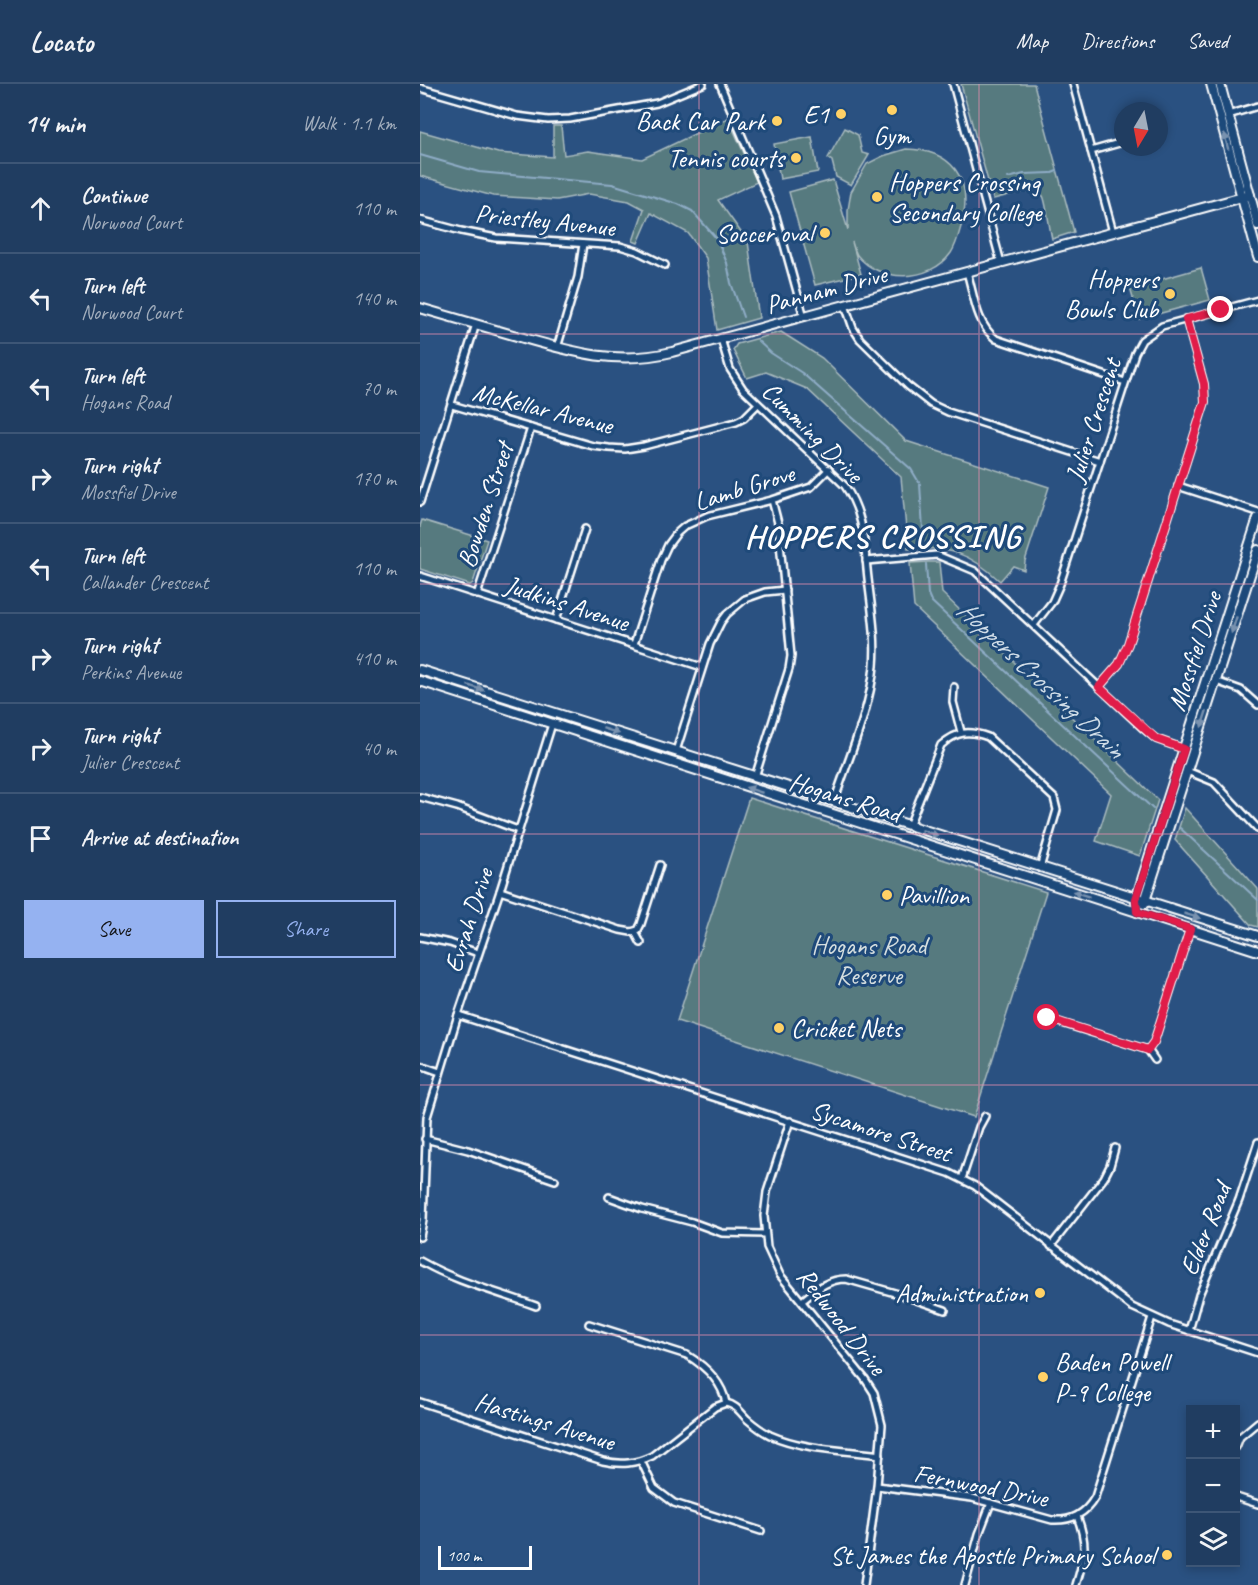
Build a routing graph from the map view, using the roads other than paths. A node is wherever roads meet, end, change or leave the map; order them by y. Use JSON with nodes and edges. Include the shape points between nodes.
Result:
{"nodes":[{"id":1,"x":703,"y":84,"type":"edge"},
{"id":2,"x":720,"y":84,"type":"edge"},
{"id":3,"x":953,"y":84,"type":"edge"},
{"id":4,"x":1073,"y":84,"type":"edge"},
{"id":5,"x":1211,"y":84,"type":"edge"},
{"id":6,"x":1220,"y":84,"type":"edge"},
{"id":7,"x":420,"y":88,"type":"edge"},
{"id":8,"x":1258,"y":106,"type":"edge"},
{"id":9,"x":1224,"y":116,"type":"junction"},
{"id":10,"x":1114,"y":145,"type":"edge"},
{"id":11,"x":1091,"y":151,"type":"junction"},
{"id":12,"x":1245,"y":196,"type":"junction"},
{"id":13,"x":420,"y":219,"type":"edge"},
{"id":14,"x":1256,"y":225,"type":"edge"},
{"id":15,"x":1113,"y":232,"type":"junction"},
{"id":16,"x":583,"y":244,"type":"junction"},
{"id":17,"x":1258,"y":257,"type":"edge"},
{"id":18,"x":1001,"y":262,"type":"junction"},
{"id":19,"x":664,"y":265,"type":"dead end"},
{"id":20,"x":967,"y":272,"type":"junction"},
{"id":21,"x":1258,"y":300,"type":"edge"},
{"id":22,"x":845,"y":305,"type":"junction"},
{"id":23,"x":420,"y":308,"type":"edge"},
{"id":24,"x":804,"y":317,"type":"junction"},
{"id":25,"x":1186,"y":319,"type":"junction"},
{"id":26,"x":476,"y":324,"type":"junction"},
{"id":27,"x":721,"y":339,"type":"junction"},
{"id":28,"x":557,"y":348,"type":"junction"},
{"id":29,"x":1125,"y":382,"type":"junction"},
{"id":30,"x":758,"y":404,"type":"junction"},
{"id":31,"x":452,"y":405,"type":"junction"},
{"id":32,"x":531,"y":428,"type":"junction"},
{"id":33,"x":1100,"y":460,"type":"junction"},
{"id":34,"x":829,"y":469,"type":"junction"},
{"id":35,"x":1178,"y":486,"type":"junction"},
{"id":36,"x":421,"y":493,"type":"edge"},
{"id":37,"x":772,"y":500,"type":"junction"},
{"id":38,"x":420,"y":502,"type":"edge"},
{"id":39,"x":1258,"y":512,"type":"edge"},
{"id":40,"x":1258,"y":518,"type":"edge"},
{"id":41,"x":585,"y":529,"type":"dead end"},
{"id":42,"x":1256,"y":532,"type":"edge"},
{"id":43,"x":1258,"y":550,"type":"edge"},
{"id":44,"x":866,"y":561,"type":"junction"},
{"id":45,"x":420,"y":576,"type":"edge"},
{"id":46,"x":785,"y":590,"type":"junction"},
{"id":47,"x":477,"y":595,"type":"junction"},
{"id":48,"x":556,"y":620,"type":"junction"},
{"id":49,"x":1034,"y":625,"type":"junction"},
{"id":50,"x":634,"y":644,"type":"junction"},
{"id":51,"x":702,"y":667,"type":"junction"},
{"id":52,"x":420,"y":670,"type":"edge"},
{"id":53,"x":1207,"y":678,"type":"junction"},
{"id":54,"x":420,"y":681,"type":"edge"},
{"id":55,"x":1216,"y":681,"type":"junction"},
{"id":56,"x":954,"y":687,"type":"dead end"},
{"id":57,"x":1099,"y":687,"type":"junction"},
{"id":58,"x":1258,"y":705,"type":"edge"},
{"id":59,"x":555,"y":713,"type":"junction"},
{"id":60,"x":552,"y":724,"type":"junction"},
{"id":61,"x":961,"y":732,"type":"junction"},
{"id":62,"x":1184,"y":749,"type":"junction"},
{"id":63,"x":676,"y":751,"type":"junction"},
{"id":64,"x":1193,"y":752,"type":"junction"},
{"id":65,"x":1178,"y":768,"type":"junction"},
{"id":66,"x":1187,"y":771,"type":"junction"},
{"id":67,"x":755,"y":777,"type":"junction"},
{"id":68,"x":774,"y":783,"type":"junction"},
{"id":69,"x":420,"y":797,"type":"edge"},
{"id":70,"x":774,"y":797,"type":"junction"},
{"id":71,"x":834,"y":802,"type":"junction"},
{"id":72,"x":830,"y":813,"type":"junction"},
{"id":73,"x":909,"y":826,"type":"junction"},
{"id":74,"x":1258,"y":829,"type":"edge"},
{"id":75,"x":518,"y":830,"type":"junction"},
{"id":76,"x":660,"y":865,"type":"dead end"},
{"id":77,"x":1040,"y":868,"type":"junction"},
{"id":78,"x":500,"y":891,"type":"junction"},
{"id":79,"x":1136,"y":899,"type":"junction"},
{"id":80,"x":1145,"y":902,"type":"junction"},
{"id":81,"x":1137,"y":912,"type":"junction"},
{"id":82,"x":1190,"y":929,"type":"junction"},
{"id":83,"x":635,"y":932,"type":"junction"},
{"id":84,"x":1258,"y":936,"type":"edge"},
{"id":85,"x":420,"y":937,"type":"edge"},
{"id":86,"x":640,"y":943,"type":"dead end"},
{"id":87,"x":1258,"y":951,"type":"edge"},
{"id":88,"x":478,"y":953,"type":"junction"},
{"id":89,"x":458,"y":1015,"type":"junction"},
{"id":90,"x":1047,"y":1018,"type":"dead end"},
{"id":91,"x":1148,"y":1050,"type":"junction"},
{"id":92,"x":1155,"y":1060,"type":"dead end"},
{"id":93,"x":420,"y":1065,"type":"edge"},
{"id":94,"x":440,"y":1072,"type":"junction"},
{"id":95,"x":985,"y":1116,"type":"dead end"},
{"id":96,"x":790,"y":1121,"type":"junction"},
{"id":97,"x":425,"y":1138,"type":"junction"},
{"id":98,"x":1258,"y":1142,"type":"edge"},
{"id":99,"x":1115,"y":1148,"type":"dead end"},
{"id":100,"x":962,"y":1179,"type":"junction"},
{"id":101,"x":555,"y":1180,"type":"dead end"},
{"id":102,"x":422,"y":1187,"type":"edge"},
{"id":103,"x":609,"y":1197,"type":"dead end"},
{"id":104,"x":765,"y":1234,"type":"junction"},
{"id":105,"x":420,"y":1237,"type":"edge"},
{"id":106,"x":1051,"y":1246,"type":"junction"},
{"id":107,"x":420,"y":1261,"type":"edge"},
{"id":108,"x":802,"y":1301,"type":"junction"},
{"id":109,"x":536,"y":1306,"type":"dead end"},
{"id":110,"x":945,"y":1310,"type":"dead end"},
{"id":111,"x":1152,"y":1317,"type":"junction"},
{"id":112,"x":589,"y":1324,"type":"dead end"},
{"id":113,"x":1189,"y":1331,"type":"junction"},
{"id":114,"x":1258,"y":1353,"type":"edge"},
{"id":115,"x":420,"y":1402,"type":"edge"},
{"id":116,"x":726,"y":1403,"type":"junction"},
{"id":117,"x":1258,"y":1422,"type":"edge"},
{"id":118,"x":1240,"y":1437,"type":"edge"},
{"id":119,"x":880,"y":1455,"type":"junction"},
{"id":120,"x":641,"y":1461,"type":"junction"},
{"id":121,"x":877,"y":1486,"type":"junction"},
{"id":122,"x":1240,"y":1498,"type":"edge"},
{"id":123,"x":991,"y":1503,"type":"junction"},
{"id":124,"x":1258,"y":1504,"type":"edge"},
{"id":125,"x":1077,"y":1516,"type":"junction"},
{"id":126,"x":760,"y":1531,"type":"dead end"},
{"id":127,"x":864,"y":1585,"type":"edge"},
{"id":128,"x":965,"y":1585,"type":"edge"},
{"id":129,"x":1076,"y":1585,"type":"edge"}],
"edges":[{"from":1,"to":7,"type":"street","via":[[657,103],[548,120],[517,116]]},
{"from":2,"to":24,"type":"street","via":[[776,216]]},
{"from":3,"to":18,"type":"street"},
{"from":4,"to":11,"type":"street"},
{"from":5,"to":9,"type":"street"},
{"from":6,"to":9,"type":"street"},
{"from":8,"to":9,"type":"street"},
{"from":9,"to":12,"type":"street"},
{"from":10,"to":11,"type":"street"},
{"from":11,"to":15,"type":"street"},
{"from":12,"to":14,"type":"street"},
{"from":12,"to":15,"type":"street","name":"Pannam Drive"},
{"from":13,"to":16,"type":"street","name":"Priestley Avenue","via":[[479,236]]},
{"from":14,"to":17,"type":"street"},
{"from":15,"to":18,"type":"street","name":"Pannam Drive"},
{"from":16,"to":19,"type":"street","name":"Priestley Avenue","via":[[631,248]]},
{"from":16,"to":28,"type":"street","via":[[578,277]]},
{"from":18,"to":20,"type":"street","name":"Pannam Drive"},
{"from":20,"to":22,"type":"street","name":"Pannam Drive"},
{"from":20,"to":29,"type":"street","via":[[982,323],[996,339]]},
{"from":21,"to":25,"type":"street","name":"Julier Crescent"},
{"from":22,"to":24,"type":"street","name":"Pannam Drive"},
{"from":22,"to":33,"type":"street","via":[[860,339],[931,404]]},
{"from":23,"to":26,"type":"street","name":"Pannam Drive"},
{"from":24,"to":27,"type":"street","name":"Pannam Drive"},
{"from":25,"to":29,"type":"street","name":"Julier Crescent","via":[[1162,326],[1142,340]]},
{"from":25,"to":35,"type":"street","via":[[1205,397]]},
{"from":26,"to":28,"type":"street","name":"Pannam Drive"},
{"from":26,"to":31,"type":"street"},
{"from":27,"to":28,"type":"street","name":"Pannam Drive","via":[[639,358],[588,356]]},
{"from":27,"to":30,"type":"street","name":"Cumming Drive","via":[[730,369]]},
{"from":29,"to":33,"type":"street","name":"Julier Crescent"},
{"from":30,"to":32,"type":"street","name":"McKellar Avenue","via":[[736,422],[625,449],[593,446]]},
{"from":30,"to":34,"type":"street","name":"Cumming Drive"},
{"from":31,"to":32,"type":"street","name":"McKellar Avenue"},
{"from":31,"to":36,"type":"street"},
{"from":32,"to":47,"type":"street","name":"Bowden Street"},
{"from":33,"to":49,"type":"street","name":"Julier Crescent","via":[[1060,584]]},
{"from":34,"to":37,"type":"street","name":"Lamb Grove","via":[[811,487]]},
{"from":34,"to":44,"type":"street","name":"Cumming Drive","via":[[846,486],[859,511]]},
{"from":35,"to":39,"type":"street"},
{"from":35,"to":57,"type":"street","via":[[1128,644],[1119,664]]},
{"from":36,"to":38,"type":"street"},
{"from":37,"to":46,"type":"street"},
{"from":37,"to":50,"type":"street","name":"Lamb Grove","via":[[706,516],[677,533],[661,560]]},
{"from":40,"to":42,"type":"street","name":"Mossfiel Drive"},
{"from":41,"to":48,"type":"street"},
{"from":42,"to":53,"type":"street","name":"Mossfiel Drive"},
{"from":43,"to":55,"type":"street","name":"Mossfiel Drive","one_way":true},
{"from":44,"to":49,"type":"street","via":[[937,555],[953,560],[975,571]]},
{"from":44,"to":71,"type":"street","name":"Cumming Drive","via":[[874,648],[872,677]]},
{"from":45,"to":47,"type":"street","name":"Judkins Avenue"},
{"from":46,"to":51,"type":"street","via":[[755,594],[727,614],[714,632]]},
{"from":46,"to":67,"type":"street","via":[[789,669]]},
{"from":47,"to":48,"type":"street","name":"Judkins Avenue"},
{"from":48,"to":50,"type":"street","name":"Judkins Avenue"},
{"from":49,"to":57,"type":"street"},
{"from":50,"to":51,"type":"street","name":"Judkins Avenue"},
{"from":51,"to":63,"type":"street"},
{"from":52,"to":59,"type":"street","name":"Hogans Road","one_way":true},
{"from":53,"to":55,"type":"street"},
{"from":53,"to":62,"type":"street","name":"Mossfiel Drive"},
{"from":54,"to":60,"type":"street","name":"Hogans Road"},
{"from":55,"to":58,"type":"street","via":[[1240,690]]},
{"from":55,"to":64,"type":"street","name":"Mossfiel Drive","one_way":true},
{"from":56,"to":61,"type":"street","via":[[953,702]]},
{"from":57,"to":62,"type":"street","via":[[1156,739]]},
{"from":59,"to":60,"type":"street"},
{"from":59,"to":63,"type":"street","name":"Hogans Road","one_way":true},
{"from":70,"to":60,"type":"street","name":"Hogans Road","one_way":true},
{"from":60,"to":75,"type":"street","name":"Evrah Drive"},
{"from":61,"to":73,"type":"street","via":[[941,745]]},
{"from":61,"to":77,"type":"street","via":[[988,737],[1054,798],[1057,810]]},
{"from":62,"to":64,"type":"street"},
{"from":62,"to":65,"type":"street","name":"Mossfiel Drive"},
{"from":63,"to":67,"type":"street","name":"Hogans Road"},
{"from":64,"to":66,"type":"street","name":"Mossfiel Drive"},
{"from":65,"to":66,"type":"street"},
{"from":65,"to":79,"type":"street","name":"Mossfiel Drive"},
{"from":66,"to":74,"type":"street","via":[[1214,782]]},
{"from":66,"to":80,"type":"street","name":"Mossfiel Drive"},
{"from":67,"to":68,"type":"street","name":"Hogans Road"},
{"from":68,"to":70,"type":"street"},
{"from":68,"to":71,"type":"street","name":"Hogans Road"},
{"from":69,"to":75,"type":"street"},
{"from":70,"to":72,"type":"street","name":"Hogans Road"},
{"from":71,"to":72,"type":"street"},
{"from":71,"to":73,"type":"street","name":"Hogans Road"},
{"from":81,"to":72,"type":"street","name":"Hogans Road","one_way":true},
{"from":73,"to":77,"type":"street","name":"Hogans Road","one_way":true},
{"from":75,"to":78,"type":"street","name":"Evrah Drive"},
{"from":76,"to":83,"type":"street"},
{"from":77,"to":79,"type":"street","name":"Hogans Road"},
{"from":78,"to":83,"type":"street"},
{"from":78,"to":88,"type":"street","name":"Evrah Drive"},
{"from":79,"to":80,"type":"street","name":"Hogans Road"},
{"from":79,"to":81,"type":"street","name":"Mossfiel Drive"},
{"from":80,"to":81,"type":"street","name":"Mossfiel Drive"},
{"from":80,"to":84,"type":"street","name":"Hogans Road","one_way":true},
{"from":81,"to":82,"type":"street","name":"Hogans Road"},
{"from":82,"to":87,"type":"street","name":"Hogans Road"},
{"from":82,"to":91,"type":"street","via":[[1154,1042]]},
{"from":83,"to":86,"type":"street"},
{"from":85,"to":88,"type":"street"},
{"from":88,"to":89,"type":"street","name":"Evrah Drive"},
{"from":89,"to":94,"type":"street","name":"Evrah Drive"},
{"from":89,"to":96,"type":"street","name":"Sycamore Street"},
{"from":90,"to":91,"type":"street"},
{"from":91,"to":92,"type":"street"},
{"from":93,"to":94,"type":"street"},
{"from":94,"to":97,"type":"street","name":"Evrah Drive"},
{"from":95,"to":100,"type":"street"},
{"from":96,"to":100,"type":"street","name":"Sycamore Street"},
{"from":96,"to":104,"type":"street","name":"Redwood Drive","via":[[767,1192]]},
{"from":97,"to":101,"type":"street"},
{"from":97,"to":102,"type":"street","name":"Evrah Drive"},
{"from":98,"to":113,"type":"street","name":"Elder Road"},
{"from":99,"to":106,"type":"street","via":[[1104,1178]]},
{"from":100,"to":106,"type":"street","name":"Sycamore Street"},
{"from":102,"to":105,"type":"street","name":"Evrah Drive"},
{"from":103,"to":104,"type":"street","via":[[722,1233]]},
{"from":104,"to":108,"type":"street","name":"Redwood Drive","via":[[780,1275]]},
{"from":106,"to":111,"type":"street","name":"Sycamore Street","via":[[1114,1294]]},
{"from":107,"to":109,"type":"street","via":[[465,1284]]},
{"from":108,"to":110,"type":"street","via":[[828,1282],[846,1279]]},
{"from":108,"to":119,"type":"street","name":"Redwood Drive","via":[[874,1393],[882,1425]]},
{"from":111,"to":113,"type":"street","name":"Sycamore Street"},
{"from":111,"to":125,"type":"street","name":"Fernwood Drive","via":[[1095,1497]]},
{"from":112,"to":116,"type":"street","via":[[687,1355],[720,1384]]},
{"from":113,"to":114,"type":"street","name":"Sycamore Street"},
{"from":115,"to":120,"type":"street","name":"Hastings Avenue","via":[[603,1461]]},
{"from":116,"to":119,"type":"street","via":[[779,1439]]},
{"from":116,"to":120,"type":"street","name":"Hastings Avenue"},
{"from":117,"to":118,"type":"street"},
{"from":119,"to":121,"type":"street","name":"Redwood Drive"},
{"from":120,"to":126,"type":"street","via":[[654,1488],[674,1503]]},
{"from":121,"to":123,"type":"street","name":"Fernwood Drive"},
{"from":121,"to":127,"type":"street","name":"Redwood Drive"},
{"from":122,"to":124,"type":"street"},
{"from":123,"to":125,"type":"street","name":"Fernwood Drive","via":[[1052,1520]]},
{"from":123,"to":128,"type":"street"},
{"from":125,"to":129,"type":"street","via":[[1086,1544]]}]}
